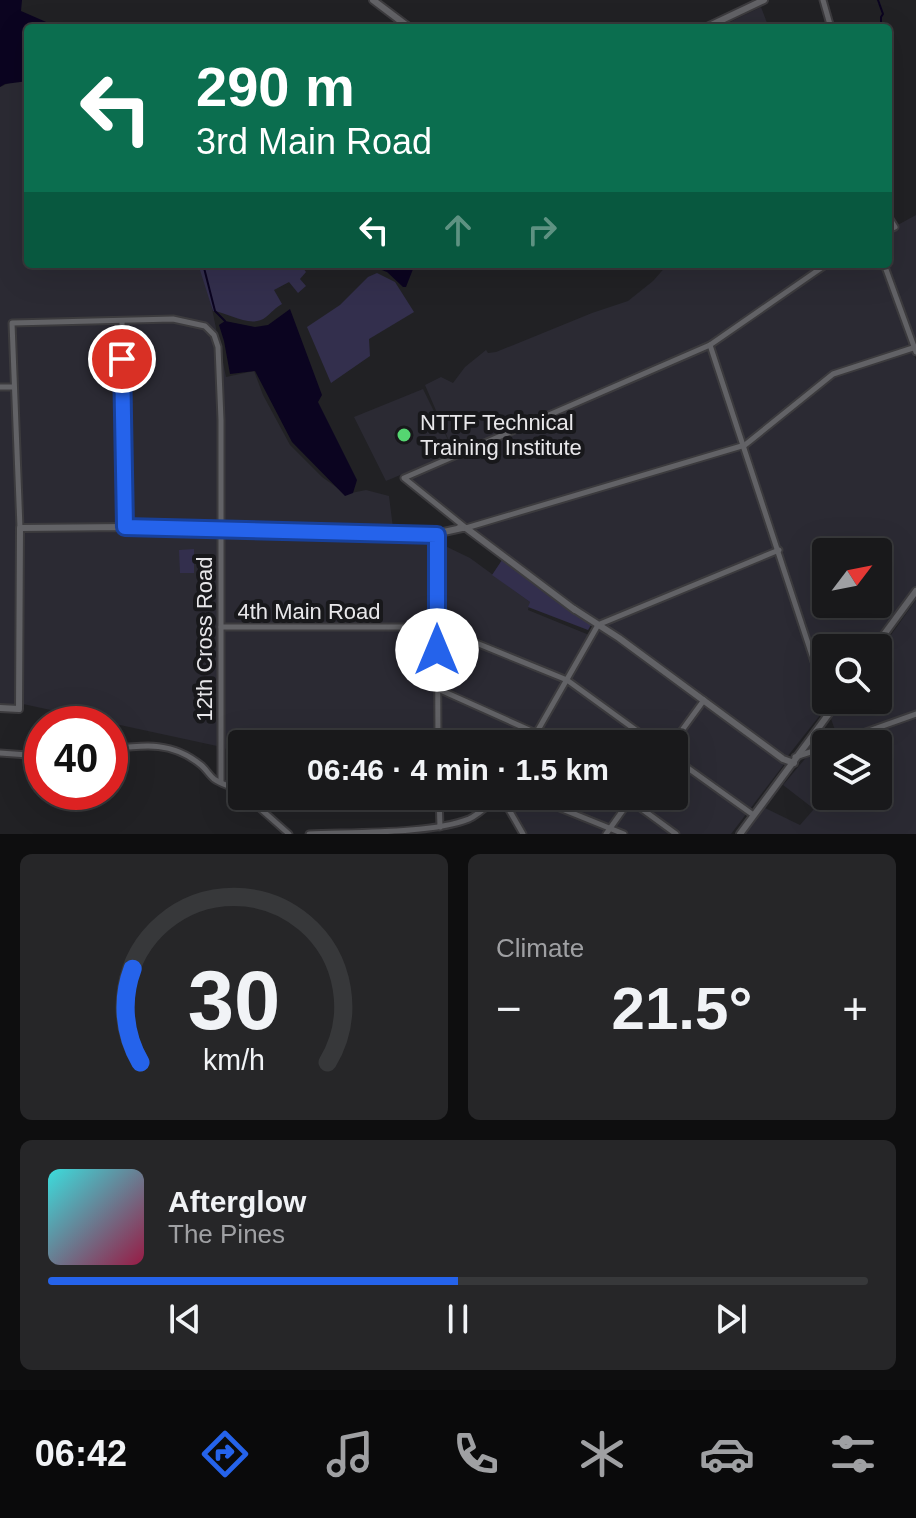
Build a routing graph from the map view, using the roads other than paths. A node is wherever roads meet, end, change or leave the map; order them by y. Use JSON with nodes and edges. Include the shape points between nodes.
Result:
{"nodes":[{"id":1,"x":373,"y":0,"type":"edge"},
{"id":2,"x":764,"y":0,"type":"edge"},
{"id":3,"x":823,"y":0,"type":"edge"},
{"id":4,"x":405,"y":24,"type":"edge"},
{"id":5,"x":713,"y":24,"type":"edge"},
{"id":6,"x":830,"y":24,"type":"edge"},
{"id":7,"x":821,"y":268,"type":"edge"},
{"id":8,"x":885,"y":268,"type":"edge"},
{"id":9,"x":122,"y":321,"type":"junction"},
{"id":10,"x":710,"y":345,"type":"junction"},
{"id":11,"x":915,"y":349,"type":"edge"},
{"id":12,"x":0,"y":387,"type":"edge"},
{"id":13,"x":13,"y":387,"type":"junction"},
{"id":14,"x":745,"y":445,"type":"junction"},
{"id":15,"x":125,"y":527,"type":"junction"},
{"id":16,"x":20,"y":528,"type":"junction"},
{"id":17,"x":220,"y":529,"type":"junction"},
{"id":18,"x":466,"y":529,"type":"junction"},
{"id":19,"x":404,"y":533,"type":"junction"},
{"id":20,"x":437,"y":535,"type":"junction"},
{"id":21,"x":779,"y":550,"type":"junction"},
{"id":22,"x":916,"y":593,"type":"edge"},
{"id":23,"x":599,"y":625,"type":"junction"},
{"id":24,"x":221,"y":627,"type":"junction"},
{"id":25,"x":437,"y":627,"type":"junction"},
{"id":26,"x":886,"y":634,"type":"edge"},
{"id":27,"x":812,"y":645,"type":"edge"},
{"id":28,"x":567,"y":680,"type":"junction"},
{"id":29,"x":437,"y":689,"type":"junction"},
{"id":30,"x":705,"y":699,"type":"junction"},
{"id":31,"x":0,"y":708,"type":"edge"},
{"id":32,"x":824,"y":714,"type":"edge"},
{"id":33,"x":916,"y":714,"type":"edge"},
{"id":34,"x":438,"y":730,"type":"edge"},
{"id":35,"x":529,"y":730,"type":"edge"},
{"id":36,"x":538,"y":730,"type":"edge"},
{"id":37,"x":636,"y":730,"type":"edge"},
{"id":38,"x":682,"y":730,"type":"edge"},
{"id":39,"x":871,"y":730,"type":"edge"},
{"id":40,"x":128,"y":747,"type":"edge"},
{"id":41,"x":812,"y":751,"type":"edge"},
{"id":42,"x":0,"y":753,"type":"edge"},
{"id":43,"x":24,"y":755,"type":"edge"},
{"id":44,"x":794,"y":758,"type":"junction"},
{"id":45,"x":688,"y":768,"type":"edge"},
{"id":46,"x":221,"y":782,"type":"junction"},
{"id":47,"x":228,"y":784,"type":"edge"},
{"id":48,"x":262,"y":810,"type":"edge"},
{"id":49,"x":439,"y":810,"type":"edge"},
{"id":50,"x":481,"y":810,"type":"edge"},
{"id":51,"x":508,"y":810,"type":"edge"},
{"id":52,"x":560,"y":810,"type":"edge"},
{"id":53,"x":621,"y":810,"type":"edge"},
{"id":54,"x":646,"y":810,"type":"edge"},
{"id":55,"x":752,"y":814,"type":"junction"},
{"id":56,"x":440,"y":827,"type":"junction"},
{"id":57,"x":608,"y":832,"type":"edge"},
{"id":58,"x":289,"y":834,"type":"edge"},
{"id":59,"x":309,"y":834,"type":"edge"},
{"id":60,"x":523,"y":834,"type":"edge"},
{"id":61,"x":624,"y":834,"type":"edge"},
{"id":62,"x":676,"y":834,"type":"edge"},
{"id":63,"x":739,"y":834,"type":"edge"}],
"edges":[{"from":1,"to":4,"type":"main road"},
{"from":2,"to":5,"type":"main road"},
{"from":3,"to":6,"type":"street"},
{"from":7,"to":10,"type":"street"},
{"from":8,"to":11,"type":"street"},
{"from":9,"to":13,"type":"street","name":"12th Cross Road","via":[[12,323]]},
{"from":9,"to":15,"type":"street"},
{"from":9,"to":17,"type":"street","name":"12th Cross Road","via":[[185,321],[205,326],[214,335],[221,420]]},
{"from":10,"to":14,"type":"street"},
{"from":10,"to":18,"type":"street","via":[[404,478]]},
{"from":11,"to":14,"type":"street","via":[[833,374]]},
{"from":12,"to":13,"type":"street"},
{"from":13,"to":16,"type":"street"},
{"from":14,"to":18,"type":"street"},
{"from":14,"to":21,"type":"street"},
{"from":15,"to":16,"type":"main road"},
{"from":15,"to":17,"type":"main road"},
{"from":16,"to":31,"type":"main road","via":[[19,709]]},
{"from":17,"to":19,"type":"main road"},
{"from":17,"to":24,"type":"street","name":"12th Cross Road"},
{"from":18,"to":19,"type":"main road"},
{"from":18,"to":20,"type":"main road"},
{"from":18,"to":23,"type":"main road"},
{"from":19,"to":20,"type":"main road"},
{"from":20,"to":25,"type":"street"},
{"from":21,"to":23,"type":"street"},
{"from":21,"to":27,"type":"street"},
{"from":22,"to":26,"type":"main road"},
{"from":23,"to":28,"type":"street"},
{"from":23,"to":30,"type":"main road"},
{"from":24,"to":25,"type":"street","name":"4th Main Road"},
{"from":24,"to":46,"type":"street","name":"12th Cross Road"},
{"from":25,"to":28,"type":"street","name":"4th Main Road"},
{"from":25,"to":29,"type":"street"},
{"from":28,"to":36,"type":"street"},
{"from":28,"to":37,"type":"street","name":"4th Main Road"},
{"from":29,"to":34,"type":"street"},
{"from":29,"to":35,"type":"street"},
{"from":30,"to":38,"type":"street"},
{"from":30,"to":44,"type":"main road","via":[[752,735]]},
{"from":32,"to":44,"type":"main road"},
{"from":33,"to":39,"type":"street"},
{"from":40,"to":46,"type":"street","via":[[163,745]]},
{"from":41,"to":44,"type":"street"},
{"from":42,"to":43,"type":"street"},
{"from":44,"to":55,"type":"main road"},
{"from":44,"to":63,"type":"main road"},
{"from":45,"to":55,"type":"street"},
{"from":46,"to":47,"type":"street"},
{"from":48,"to":58,"type":"street"},
{"from":49,"to":56,"type":"street"},
{"from":50,"to":56,"type":"street"},
{"from":51,"to":60,"type":"street"},
{"from":52,"to":57,"type":"street"},
{"from":53,"to":57,"type":"street"},
{"from":54,"to":62,"type":"street"},
{"from":55,"to":63,"type":"main road"},
{"from":56,"to":59,"type":"street"},
{"from":57,"to":61,"type":"street"}]}
